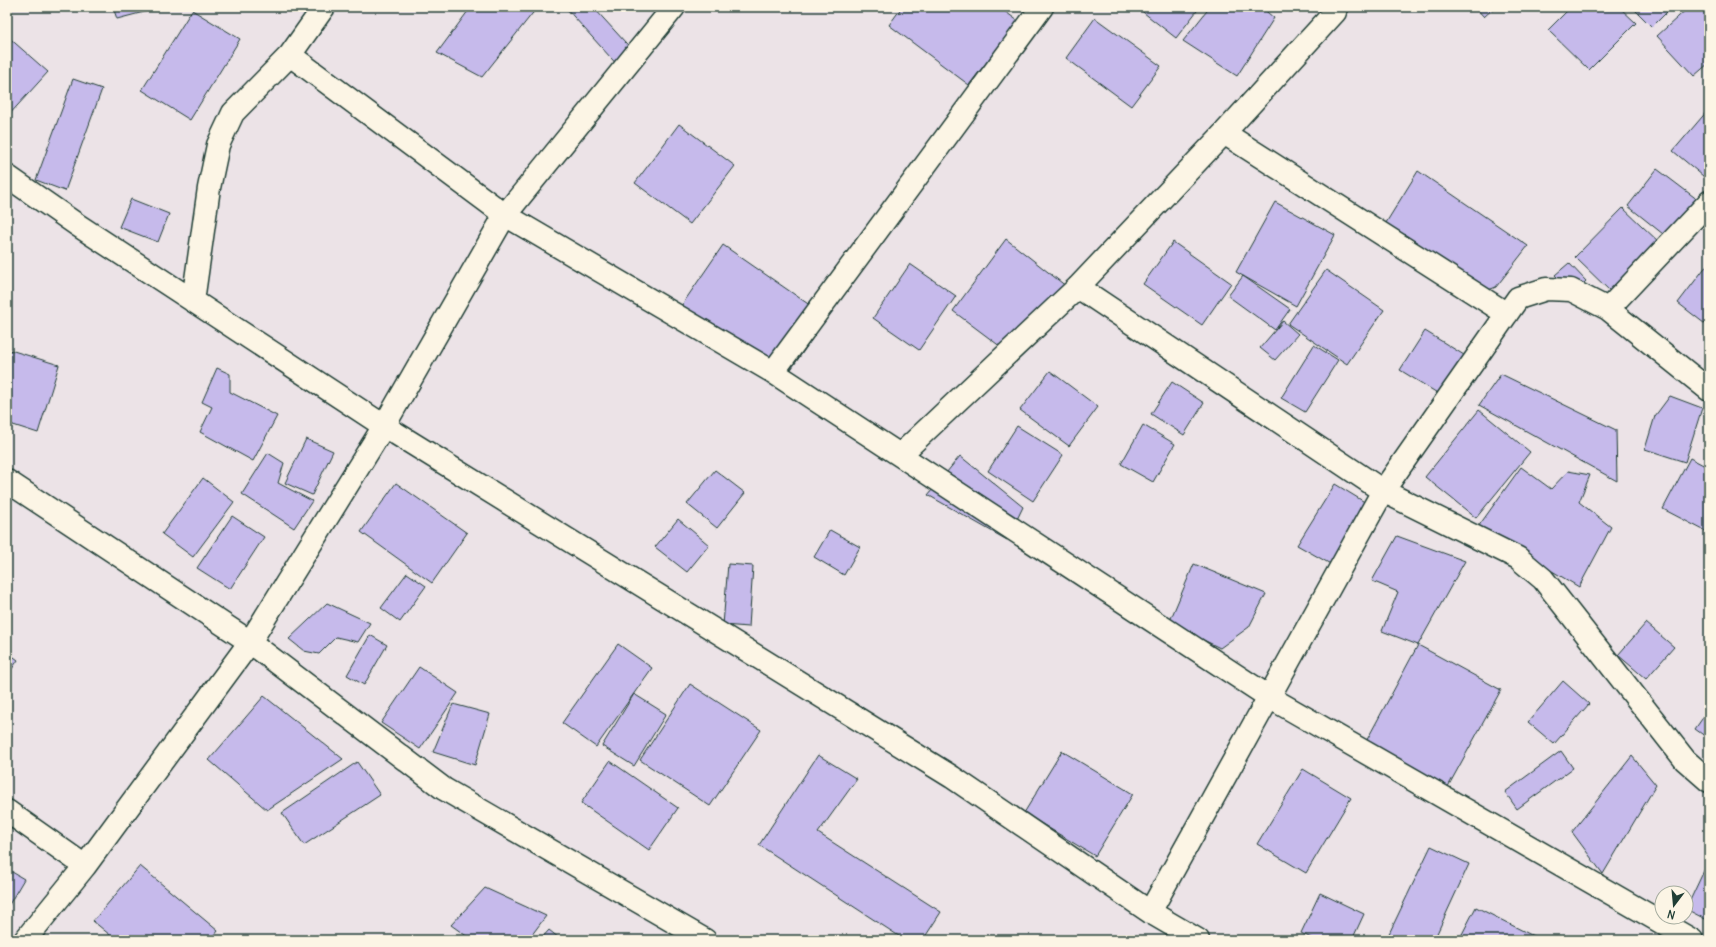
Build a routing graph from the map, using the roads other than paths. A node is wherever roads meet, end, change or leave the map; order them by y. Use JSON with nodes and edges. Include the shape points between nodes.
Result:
{"nodes":[{"id":1,"x":324,"y":7,"type":"edge"},
{"id":2,"x":674,"y":7,"type":"edge"},
{"id":3,"x":1042,"y":7,"type":"edge"},
{"id":4,"x":1336,"y":7,"type":"edge"},
{"id":5,"x":290,"y":55,"type":"junction"},
{"id":6,"x":1224,"y":133,"type":"junction"},
{"id":7,"x":7,"y":176,"type":"edge"},
{"id":8,"x":1709,"y":202,"type":"edge"},
{"id":9,"x":505,"y":215,"type":"junction"},
{"id":10,"x":1078,"y":287,"type":"junction"},
{"id":11,"x":193,"y":302,"type":"junction"},
{"id":12,"x":1608,"y":309,"type":"junction"},
{"id":13,"x":1506,"y":314,"type":"junction"},
{"id":14,"x":774,"y":372,"type":"junction"},
{"id":15,"x":1709,"y":390,"type":"edge"},
{"id":16,"x":384,"y":426,"type":"junction"},
{"id":17,"x":900,"y":455,"type":"junction"},
{"id":18,"x":7,"y":481,"type":"edge"},
{"id":19,"x":1383,"y":491,"type":"junction"},
{"id":20,"x":250,"y":642,"type":"junction"},
{"id":21,"x":1269,"y":697,"type":"junction"},
{"id":22,"x":1709,"y":781,"type":"edge"},
{"id":23,"x":7,"y":811,"type":"edge"},
{"id":24,"x":85,"y":866,"type":"junction"},
{"id":25,"x":1150,"y":912,"type":"junction"},
{"id":26,"x":25,"y":940,"type":"edge"},
{"id":27,"x":704,"y":940,"type":"edge"},
{"id":28,"x":1198,"y":940,"type":"edge"},
{"id":29,"x":1692,"y":940,"type":"edge"}],
"edges":[{"from":1,"to":5,"type":"street"},
{"from":2,"to":9,"type":"street"},
{"from":3,"to":14,"type":"street"},
{"from":4,"to":6,"type":"street","via":[[1335,12]]},
{"from":5,"to":9,"type":"street"},
{"from":5,"to":11,"type":"street","via":[[232,113],[218,145],[209,188]]},
{"from":6,"to":10,"type":"street"},
{"from":6,"to":13,"type":"street"},
{"from":7,"to":11,"type":"street"},
{"from":8,"to":12,"type":"street"},
{"from":9,"to":14,"type":"street"},
{"from":9,"to":16,"type":"street"},
{"from":10,"to":17,"type":"street"},
{"from":10,"to":19,"type":"street"},
{"from":11,"to":16,"type":"street"},
{"from":12,"to":13,"type":"street","via":[[1572,290],[1546,289],[1518,298]]},
{"from":12,"to":15,"type":"street"},
{"from":13,"to":19,"type":"street"},
{"from":14,"to":17,"type":"street"},
{"from":16,"to":20,"type":"street"},
{"from":16,"to":25,"type":"street","via":[[952,776]]},
{"from":17,"to":21,"type":"street"},
{"from":18,"to":20,"type":"street"},
{"from":19,"to":21,"type":"street"},
{"from":19,"to":22,"type":"street","via":[[1518,558],[1543,579],[1685,760]]},
{"from":20,"to":24,"type":"street"},
{"from":20,"to":27,"type":"street","via":[[444,789]]},
{"from":21,"to":25,"type":"street"},
{"from":21,"to":29,"type":"street"},
{"from":23,"to":24,"type":"street"},
{"from":24,"to":26,"type":"street"},
{"from":25,"to":28,"type":"street"}]}
